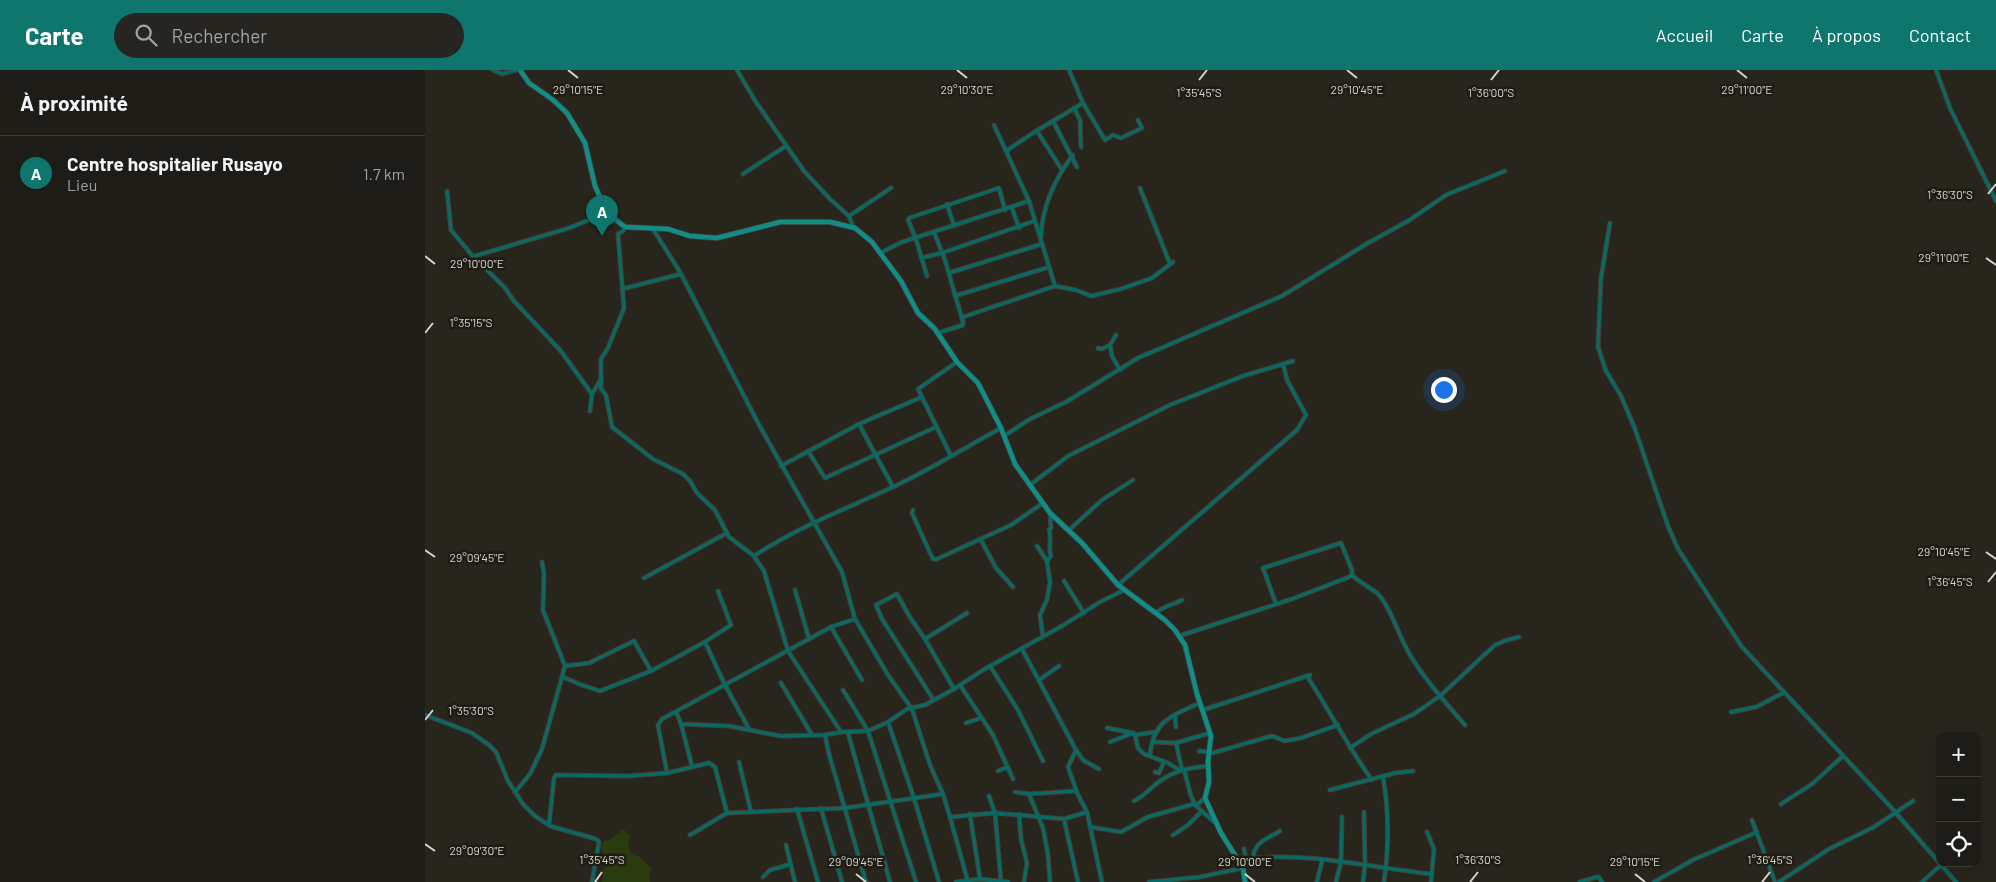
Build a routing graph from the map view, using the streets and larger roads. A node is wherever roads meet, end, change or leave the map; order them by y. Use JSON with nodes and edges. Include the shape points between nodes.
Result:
{"nodes":[{"id":1,"x":493,"y":70,"type":"edge"},
{"id":2,"x":516,"y":70,"type":"edge"},
{"id":3,"x":520,"y":70,"type":"edge"},
{"id":4,"x":737,"y":70,"type":"edge"},
{"id":5,"x":1069,"y":70,"type":"edge"},
{"id":6,"x":1937,"y":70,"type":"edge"},
{"id":7,"x":1083,"y":103,"type":"junction"},
{"id":8,"x":1074,"y":108,"type":"junction"},
{"id":9,"x":1139,"y":120,"type":"dead end"},
{"id":10,"x":1053,"y":121,"type":"junction"},
{"id":11,"x":994,"y":125,"type":"dead end"},
{"id":12,"x":1037,"y":132,"type":"junction"},
{"id":13,"x":786,"y":146,"type":"junction"},
{"id":14,"x":1081,"y":147,"type":"dead end"},
{"id":15,"x":1006,"y":151,"type":"junction"},
{"id":16,"x":1073,"y":156,"type":"junction"},
{"id":17,"x":1077,"y":167,"type":"dead end"},
{"id":18,"x":1062,"y":170,"type":"junction"},
{"id":19,"x":1505,"y":171,"type":"dead end"},
{"id":20,"x":743,"y":174,"type":"dead end"},
{"id":21,"x":891,"y":188,"type":"dead end"},
{"id":22,"x":1140,"y":188,"type":"dead end"},
{"id":23,"x":447,"y":191,"type":"dead end"},
{"id":24,"x":1996,"y":201,"type":"edge"},
{"id":25,"x":1029,"y":202,"type":"junction"},
{"id":26,"x":947,"y":204,"type":"junction"},
{"id":27,"x":1012,"y":208,"type":"junction"},
{"id":28,"x":1005,"y":210,"type":"junction"},
{"id":29,"x":609,"y":212,"type":"junction"},
{"id":30,"x":849,"y":216,"type":"junction"},
{"id":31,"x":1035,"y":221,"type":"junction"},
{"id":32,"x":1610,"y":222,"type":"dead end"},
{"id":33,"x":954,"y":226,"type":"junction"},
{"id":34,"x":625,"y":227,"type":"junction"},
{"id":35,"x":853,"y":227,"type":"junction"},
{"id":36,"x":1019,"y":228,"type":"junction"},
{"id":37,"x":653,"y":229,"type":"junction"},
{"id":38,"x":934,"y":232,"type":"junction"},
{"id":39,"x":916,"y":239,"type":"junction"},
{"id":40,"x":1042,"y":242,"type":"junction"},
{"id":41,"x":880,"y":253,"type":"junction"},
{"id":42,"x":942,"y":253,"type":"junction"},
{"id":43,"x":474,"y":256,"type":"junction"},
{"id":44,"x":921,"y":258,"type":"junction"},
{"id":45,"x":1049,"y":267,"type":"junction"},
{"id":46,"x":949,"y":273,"type":"junction"},
{"id":47,"x":681,"y":274,"type":"junction"},
{"id":48,"x":927,"y":276,"type":"dead end"},
{"id":49,"x":1055,"y":286,"type":"junction"},
{"id":50,"x":622,"y":289,"type":"junction"},
{"id":51,"x":955,"y":296,"type":"junction"},
{"id":52,"x":963,"y":317,"type":"junction"},
{"id":53,"x":937,"y":333,"type":"junction"},
{"id":54,"x":1116,"y":335,"type":"dead end"},
{"id":55,"x":1109,"y":345,"type":"junction"},
{"id":56,"x":1098,"y":348,"type":"dead end"},
{"id":57,"x":1293,"y":361,"type":"dead end"},
{"id":58,"x":957,"y":362,"type":"junction"},
{"id":59,"x":1283,"y":364,"type":"junction"},
{"id":60,"x":1120,"y":370,"type":"junction"},
{"id":61,"x":601,"y":378,"type":"junction"},
{"id":62,"x":592,"y":394,"type":"junction"},
{"id":63,"x":922,"y":397,"type":"junction"},
{"id":64,"x":590,"y":410,"type":"dead end"},
{"id":65,"x":859,"y":424,"type":"junction"},
{"id":66,"x":936,"y":427,"type":"junction"},
{"id":67,"x":1001,"y":428,"type":"junction"},
{"id":68,"x":1004,"y":436,"type":"junction"},
{"id":69,"x":808,"y":451,"type":"junction"},
{"id":70,"x":875,"y":454,"type":"junction"},
{"id":71,"x":951,"y":456,"type":"junction"},
{"id":72,"x":781,"y":466,"type":"junction"},
{"id":73,"x":1133,"y":480,"type":"dead end"},
{"id":74,"x":1030,"y":485,"type":"junction"},
{"id":75,"x":893,"y":487,"type":"junction"},
{"id":76,"x":1043,"y":503,"type":"junction"},
{"id":77,"x":913,"y":510,"type":"dead end"},
{"id":78,"x":1051,"y":513,"type":"junction"},
{"id":79,"x":812,"y":522,"type":"junction"},
{"id":80,"x":1069,"y":530,"type":"junction"},
{"id":81,"x":728,"y":533,"type":"junction"},
{"id":82,"x":981,"y":540,"type":"junction"},
{"id":83,"x":1037,"y":546,"type":"dead end"},
{"id":84,"x":754,"y":556,"type":"junction"},
{"id":85,"x":1047,"y":561,"type":"junction"},
{"id":86,"x":541,"y":562,"type":"dead end"},
{"id":87,"x":1351,"y":575,"type":"junction"},
{"id":88,"x":644,"y":578,"type":"dead end"},
{"id":89,"x":1064,"y":581,"type":"dead end"},
{"id":90,"x":1118,"y":585,"type":"junction"},
{"id":91,"x":1013,"y":587,"type":"dead end"},
{"id":92,"x":719,"y":590,"type":"dead end"},
{"id":93,"x":795,"y":590,"type":"dead end"},
{"id":94,"x":1124,"y":590,"type":"junction"},
{"id":95,"x":1182,"y":600,"type":"dead end"},
{"id":96,"x":1276,"y":604,"type":"junction"},
{"id":97,"x":967,"y":613,"type":"dead end"},
{"id":98,"x":1084,"y":613,"type":"junction"},
{"id":99,"x":1156,"y":613,"type":"junction"},
{"id":100,"x":855,"y":619,"type":"junction"},
{"id":101,"x":831,"y":627,"type":"junction"},
{"id":102,"x":1179,"y":636,"type":"junction"},
{"id":103,"x":1043,"y":637,"type":"junction"},
{"id":104,"x":1519,"y":637,"type":"dead end"},
{"id":105,"x":809,"y":639,"type":"junction"},
{"id":106,"x":925,"y":639,"type":"junction"},
{"id":107,"x":705,"y":642,"type":"junction"},
{"id":108,"x":1022,"y":649,"type":"junction"},
{"id":109,"x":788,"y":651,"type":"junction"},
{"id":110,"x":565,"y":666,"type":"junction"},
{"id":111,"x":990,"y":666,"type":"junction"},
{"id":112,"x":1059,"y":666,"type":"dead end"},
{"id":113,"x":651,"y":670,"type":"junction"},
{"id":114,"x":563,"y":677,"type":"junction"},
{"id":115,"x":862,"y":680,"type":"dead end"},
{"id":116,"x":1039,"y":680,"type":"junction"},
{"id":117,"x":781,"y":682,"type":"dead end"},
{"id":118,"x":725,"y":685,"type":"junction"},
{"id":119,"x":960,"y":685,"type":"junction"},
{"id":120,"x":954,"y":689,"type":"junction"},
{"id":121,"x":843,"y":690,"type":"dead end"},
{"id":122,"x":1783,"y":693,"type":"junction"},
{"id":123,"x":1439,"y":696,"type":"junction"},
{"id":124,"x":933,"y":700,"type":"junction"},
{"id":125,"x":1200,"y":702,"type":"junction"},
{"id":126,"x":912,"y":709,"type":"junction"},
{"id":127,"x":1203,"y":710,"type":"junction"},
{"id":128,"x":675,"y":712,"type":"junction"},
{"id":129,"x":1731,"y":712,"type":"dead end"},
{"id":130,"x":425,"y":715,"type":"edge"},
{"id":131,"x":1175,"y":716,"type":"junction"},
{"id":132,"x":981,"y":718,"type":"junction"},
{"id":133,"x":888,"y":722,"type":"junction"},
{"id":134,"x":966,"y":723,"type":"dead end"},
{"id":135,"x":681,"y":724,"type":"junction"},
{"id":136,"x":1338,"y":725,"type":"junction"},
{"id":137,"x":1465,"y":725,"type":"dead end"},
{"id":138,"x":1176,"y":727,"type":"dead end"},
{"id":139,"x":1107,"y":728,"type":"dead end"},
{"id":140,"x":749,"y":730,"type":"junction"},
{"id":141,"x":868,"y":731,"type":"junction"},
{"id":142,"x":841,"y":732,"type":"junction"},
{"id":143,"x":1156,"y":732,"type":"junction"},
{"id":144,"x":1210,"y":732,"type":"junction"},
{"id":145,"x":848,"y":733,"type":"junction"},
{"id":146,"x":1134,"y":734,"type":"junction"},
{"id":147,"x":825,"y":735,"type":"junction"},
{"id":148,"x":813,"y":736,"type":"junction"},
{"id":149,"x":1110,"y":742,"type":"dead end"},
{"id":150,"x":1153,"y":742,"type":"junction"},
{"id":151,"x":1177,"y":743,"type":"junction"},
{"id":152,"x":1350,"y":748,"type":"junction"},
{"id":153,"x":1076,"y":750,"type":"junction"},
{"id":154,"x":1199,"y":751,"type":"dead end"},
{"id":155,"x":1209,"y":753,"type":"junction"},
{"id":156,"x":1151,"y":755,"type":"junction"},
{"id":157,"x":1843,"y":756,"type":"junction"},
{"id":158,"x":1043,"y":761,"type":"dead end"},
{"id":159,"x":739,"y":762,"type":"dead end"},
{"id":160,"x":1164,"y":762,"type":"junction"},
{"id":161,"x":692,"y":766,"type":"junction"},
{"id":162,"x":1208,"y":766,"type":"junction"},
{"id":163,"x":1008,"y":767,"type":"junction"},
{"id":164,"x":1099,"y":769,"type":"dead end"},
{"id":165,"x":1182,"y":769,"type":"junction"},
{"id":166,"x":1413,"y":770,"type":"dead end"},
{"id":167,"x":998,"y":771,"type":"dead end"},
{"id":168,"x":1155,"y":772,"type":"dead end"},
{"id":169,"x":667,"y":773,"type":"junction"},
{"id":170,"x":1383,"y":777,"type":"junction"},
{"id":171,"x":1013,"y":779,"type":"dead end"},
{"id":172,"x":1372,"y":780,"type":"junction"},
{"id":173,"x":1330,"y":790,"type":"dead end"},
{"id":174,"x":1076,"y":791,"type":"junction"},
{"id":175,"x":515,"y":792,"type":"junction"},
{"id":176,"x":1015,"y":792,"type":"dead end"},
{"id":177,"x":943,"y":794,"type":"junction"},
{"id":178,"x":1029,"y":794,"type":"junction"},
{"id":179,"x":989,"y":796,"type":"dead end"},
{"id":180,"x":914,"y":798,"type":"junction"},
{"id":181,"x":1205,"y":798,"type":"junction"},
{"id":182,"x":1134,"y":801,"type":"dead end"},
{"id":183,"x":1913,"y":801,"type":"dead end"},
{"id":184,"x":891,"y":802,"type":"junction"},
{"id":185,"x":1781,"y":804,"type":"dead end"},
{"id":186,"x":1196,"y":805,"type":"junction"},
{"id":187,"x":868,"y":806,"type":"junction"},
{"id":188,"x":821,"y":808,"type":"junction"},
{"id":189,"x":845,"y":808,"type":"junction"},
{"id":190,"x":797,"y":809,"type":"junction"},
{"id":191,"x":1202,"y":811,"type":"junction"},
{"id":192,"x":751,"y":812,"type":"junction"},
{"id":193,"x":1087,"y":812,"type":"junction"},
{"id":194,"x":1364,"y":812,"type":"dead end"},
{"id":195,"x":727,"y":813,"type":"junction"},
{"id":196,"x":995,"y":813,"type":"junction"},
{"id":197,"x":1896,"y":813,"type":"junction"},
{"id":198,"x":970,"y":814,"type":"junction"},
{"id":199,"x":1019,"y":814,"type":"junction"},
{"id":200,"x":1038,"y":816,"type":"junction"},
{"id":201,"x":951,"y":817,"type":"junction"},
{"id":202,"x":1342,"y":817,"type":"dead end"},
{"id":203,"x":1064,"y":819,"type":"junction"},
{"id":204,"x":1752,"y":820,"type":"dead end"},
{"id":205,"x":1217,"y":824,"type":"junction"},
{"id":206,"x":549,"y":825,"type":"junction"},
{"id":207,"x":1089,"y":827,"type":"junction"},
{"id":208,"x":1280,"y":831,"type":"dead end"},
{"id":209,"x":1427,"y":832,"type":"dead end"},
{"id":210,"x":1757,"y":832,"type":"junction"},
{"id":211,"x":690,"y":835,"type":"dead end"},
{"id":212,"x":1173,"y":835,"type":"dead end"},
{"id":213,"x":786,"y":845,"type":"dead end"},
{"id":214,"x":1244,"y":849,"type":"dead end"},
{"id":215,"x":1253,"y":858,"type":"junction"},
{"id":216,"x":1245,"y":859,"type":"junction"},
{"id":217,"x":1936,"y":859,"type":"edge"},
{"id":218,"x":1322,"y":860,"type":"junction"},
{"id":219,"x":1341,"y":862,"type":"junction"},
{"id":220,"x":791,"y":864,"type":"junction"},
{"id":221,"x":1365,"y":865,"type":"junction"},
{"id":222,"x":1386,"y":867,"type":"junction"},
{"id":223,"x":1937,"y":867,"type":"edge"},
{"id":224,"x":1943,"y":867,"type":"edge"},
{"id":225,"x":1243,"y":868,"type":"junction"},
{"id":226,"x":1433,"y":874,"type":"junction"},
{"id":227,"x":763,"y":877,"type":"dead end"},
{"id":228,"x":979,"y":879,"type":"junction"},
{"id":229,"x":967,"y":881,"type":"edge"},
{"id":230,"x":993,"y":881,"type":"edge"},
{"id":231,"x":1001,"y":881,"type":"edge"},
{"id":232,"x":592,"y":882,"type":"edge"},
{"id":233,"x":795,"y":882,"type":"edge"},
{"id":234,"x":818,"y":882,"type":"edge"},
{"id":235,"x":843,"y":882,"type":"edge"},
{"id":236,"x":866,"y":882,"type":"edge"},
{"id":237,"x":890,"y":882,"type":"edge"},
{"id":238,"x":915,"y":882,"type":"edge"},
{"id":239,"x":939,"y":882,"type":"edge"},
{"id":240,"x":956,"y":882,"type":"edge"},
{"id":241,"x":1008,"y":882,"type":"edge"},
{"id":242,"x":1024,"y":882,"type":"edge"},
{"id":243,"x":1050,"y":882,"type":"edge"},
{"id":244,"x":1078,"y":882,"type":"edge"},
{"id":245,"x":1102,"y":882,"type":"edge"},
{"id":246,"x":1149,"y":882,"type":"edge"},
{"id":247,"x":1245,"y":882,"type":"edge"},
{"id":248,"x":1317,"y":882,"type":"edge"},
{"id":249,"x":1336,"y":882,"type":"edge"},
{"id":250,"x":1363,"y":882,"type":"edge"},
{"id":251,"x":1384,"y":882,"type":"edge"},
{"id":252,"x":1431,"y":882,"type":"edge"},
{"id":253,"x":1580,"y":882,"type":"edge"},
{"id":254,"x":1602,"y":882,"type":"edge"},
{"id":255,"x":1654,"y":882,"type":"edge"},
{"id":256,"x":1777,"y":882,"type":"edge"},
{"id":257,"x":1922,"y":882,"type":"edge"},
{"id":258,"x":1956,"y":882,"type":"edge"}],
"edges":[{"from":1,"to":2,"type":"street","via":[[502,74]]},
{"from":3,"to":29,"type":"street","via":[[529,83],[567,114],[585,143],[595,186]]},
{"from":4,"to":13,"type":"street"},
{"from":5,"to":7,"type":"street"},
{"from":6,"to":24,"type":"street","via":[[1950,108]]},
{"from":7,"to":8,"type":"street"},
{"from":7,"to":9,"type":"street","via":[[1105,140],[1113,135],[1121,138],[1142,128]]},
{"from":8,"to":10,"type":"street"},
{"from":8,"to":14,"type":"street","via":[[1080,120]]},
{"from":10,"to":12,"type":"street"},
{"from":10,"to":16,"type":"street"},
{"from":11,"to":15,"type":"street"},
{"from":12,"to":15,"type":"street"},
{"from":12,"to":18,"type":"street"},
{"from":13,"to":20,"type":"street"},
{"from":13,"to":30,"type":"street","via":[[817,185]]},
{"from":15,"to":25,"type":"street"},
{"from":16,"to":17,"type":"street"},
{"from":16,"to":18,"type":"street"},
{"from":18,"to":40,"type":"street","via":[[1048,199],[1042,221]]},
{"from":19,"to":60,"type":"street","via":[[1446,195],[1281,296],[1139,358]]},
{"from":21,"to":30,"type":"street"},
{"from":22,"to":49,"type":"street","via":[[1171,263],[1152,278],[1091,296]]},
{"from":23,"to":43,"type":"street","via":[[451,230]]},
{"from":25,"to":27,"type":"street"},
{"from":25,"to":31,"type":"street"},
{"from":26,"to":28,"type":"street","via":[[999,188]]},
{"from":26,"to":33,"type":"street"},
{"from":26,"to":39,"type":"street","via":[[907,220]]},
{"from":27,"to":28,"type":"street"},
{"from":27,"to":36,"type":"street"},
{"from":28,"to":33,"type":"street"},
{"from":29,"to":34,"type":"street"},
{"from":29,"to":43,"type":"street","via":[[548,235]]},
{"from":30,"to":35,"type":"street"},
{"from":31,"to":36,"type":"street"},
{"from":31,"to":40,"type":"street"},
{"from":32,"to":122,"type":"street","via":[[1601,278],[1599,347],[1607,371],[1635,429],[1678,550],[1742,647]]},
{"from":33,"to":38,"type":"street"},
{"from":34,"to":37,"type":"street"},
{"from":34,"to":50,"type":"street","via":[[619,234]]},
{"from":35,"to":37,"type":"street","via":[[830,222],[780,222],[717,238]]},
{"from":35,"to":41,"type":"street"},
{"from":36,"to":42,"type":"street"},
{"from":37,"to":47,"type":"street"},
{"from":38,"to":39,"type":"street"},
{"from":38,"to":42,"type":"street"},
{"from":39,"to":41,"type":"street","via":[[901,242]]},
{"from":39,"to":44,"type":"street"},
{"from":40,"to":45,"type":"street"},
{"from":40,"to":46,"type":"street"},
{"from":41,"to":53,"type":"street","via":[[913,305]]},
{"from":42,"to":44,"type":"street"},
{"from":42,"to":46,"type":"street"},
{"from":43,"to":62,"type":"street","via":[[560,350]]},
{"from":44,"to":48,"type":"street"},
{"from":45,"to":49,"type":"street"},
{"from":45,"to":51,"type":"street"},
{"from":46,"to":51,"type":"street"},
{"from":47,"to":50,"type":"street"},
{"from":47,"to":72,"type":"street"},
{"from":49,"to":52,"type":"street"},
{"from":50,"to":61,"type":"street","via":[[624,308],[601,359]]},
{"from":51,"to":52,"type":"street"},
{"from":52,"to":53,"type":"street","via":[[963,325]]},
{"from":53,"to":58,"type":"street"},
{"from":54,"to":55,"type":"street"},
{"from":55,"to":56,"type":"street"},
{"from":55,"to":60,"type":"street"},
{"from":57,"to":59,"type":"street"},
{"from":58,"to":63,"type":"street","via":[[918,389]]},
{"from":58,"to":67,"type":"street","via":[[977,383]]},
{"from":59,"to":74,"type":"street","via":[[1170,405],[1068,456]]},
{"from":59,"to":90,"type":"street","via":[[1287,380],[1306,415],[1297,430]]},
{"from":60,"to":68,"type":"street"},
{"from":61,"to":62,"type":"street"},
{"from":61,"to":81,"type":"street","via":[[612,427],[653,460],[687,477],[697,493],[715,510]]},
{"from":62,"to":64,"type":"street"},
{"from":63,"to":65,"type":"street"},
{"from":63,"to":66,"type":"street"},
{"from":65,"to":69,"type":"street"},
{"from":65,"to":70,"type":"street"},
{"from":66,"to":70,"type":"street"},
{"from":66,"to":71,"type":"street"},
{"from":67,"to":68,"type":"street"},
{"from":67,"to":71,"type":"street"},
{"from":68,"to":74,"type":"street","via":[[1015,464]]},
{"from":69,"to":70,"type":"street","via":[[825,478]]},
{"from":69,"to":72,"type":"street"},
{"from":70,"to":75,"type":"street"},
{"from":71,"to":75,"type":"street"},
{"from":72,"to":79,"type":"street"},
{"from":73,"to":80,"type":"street","via":[[1102,500]]},
{"from":74,"to":76,"type":"street"},
{"from":75,"to":79,"type":"street"},
{"from":76,"to":78,"type":"street"},
{"from":76,"to":82,"type":"street"},
{"from":77,"to":82,"type":"street","via":[[933,559]]},
{"from":78,"to":80,"type":"street"},
{"from":78,"to":85,"type":"street","via":[[1051,556]]},
{"from":79,"to":84,"type":"street"},
{"from":79,"to":100,"type":"street","via":[[842,572]]},
{"from":80,"to":90,"type":"street"},
{"from":81,"to":84,"type":"street"},
{"from":81,"to":88,"type":"street"},
{"from":82,"to":91,"type":"street","via":[[996,568]]},
{"from":83,"to":85,"type":"street"},
{"from":84,"to":109,"type":"street","via":[[764,571]]},
{"from":85,"to":103,"type":"street","via":[[1050,582],[1040,615]]},
{"from":86,"to":110,"type":"street","via":[[544,573],[543,610]]},
{"from":87,"to":96,"type":"street"},
{"from":87,"to":96,"type":"street","via":[[1341,543],[1263,568]]},
{"from":87,"to":123,"type":"street","via":[[1377,593],[1386,605],[1411,658]]},
{"from":89,"to":98,"type":"street"},
{"from":90,"to":94,"type":"street"},
{"from":92,"to":107,"type":"street","via":[[731,625]]},
{"from":93,"to":105,"type":"street"},
{"from":94,"to":98,"type":"street"},
{"from":94,"to":99,"type":"street"},
{"from":95,"to":99,"type":"street","via":[[1161,607]]},
{"from":96,"to":102,"type":"street"},
{"from":97,"to":106,"type":"street"},
{"from":98,"to":103,"type":"street"},
{"from":99,"to":102,"type":"street"},
{"from":100,"to":101,"type":"street"},
{"from":100,"to":126,"type":"street"},
{"from":101,"to":105,"type":"street"},
{"from":101,"to":115,"type":"street"},
{"from":102,"to":125,"type":"street","via":[[1188,653]]},
{"from":103,"to":108,"type":"street"},
{"from":104,"to":123,"type":"street","via":[[1495,645]]},
{"from":105,"to":109,"type":"street"},
{"from":106,"to":120,"type":"street"},
{"from":106,"to":124,"type":"street","via":[[897,594],[876,605]]},
{"from":107,"to":113,"type":"street"},
{"from":107,"to":118,"type":"street"},
{"from":108,"to":111,"type":"street"},
{"from":108,"to":116,"type":"street"},
{"from":109,"to":118,"type":"street"},
{"from":109,"to":142,"type":"street"},
{"from":110,"to":113,"type":"street","via":[[589,664],[634,641]]},
{"from":110,"to":114,"type":"street"},
{"from":111,"to":119,"type":"street"},
{"from":111,"to":158,"type":"street"},
{"from":112,"to":116,"type":"street"},
{"from":113,"to":114,"type":"street","via":[[600,691]]},
{"from":114,"to":175,"type":"street","via":[[542,749],[530,774]]},
{"from":116,"to":153,"type":"street"},
{"from":117,"to":148,"type":"street"},
{"from":118,"to":128,"type":"street"},
{"from":118,"to":140,"type":"street"},
{"from":119,"to":120,"type":"street"},
{"from":119,"to":132,"type":"street"},
{"from":120,"to":124,"type":"street"},
{"from":121,"to":141,"type":"street"},
{"from":122,"to":129,"type":"street","via":[[1756,707]]},
{"from":122,"to":157,"type":"street"},
{"from":123,"to":137,"type":"street"},
{"from":123,"to":152,"type":"street","via":[[1415,714],[1371,734]]},
{"from":124,"to":126,"type":"street"},
{"from":125,"to":127,"type":"street"},
{"from":125,"to":131,"type":"street"},
{"from":126,"to":133,"type":"street"},
{"from":126,"to":177,"type":"street","via":[[929,764]]},
{"from":127,"to":136,"type":"street","via":[[1309,676]]},
{"from":127,"to":144,"type":"street"},
{"from":128,"to":135,"type":"street"},
{"from":128,"to":169,"type":"street","via":[[658,725]]},
{"from":130,"to":175,"type":"street","via":[[472,732],[489,745],[496,752],[507,781]]},
{"from":131,"to":138,"type":"street"},
{"from":131,"to":143,"type":"street","via":[[1164,720]]},
{"from":132,"to":134,"type":"street"},
{"from":132,"to":163,"type":"street"},
{"from":133,"to":141,"type":"street"},
{"from":133,"to":180,"type":"street"},
{"from":135,"to":140,"type":"street"},
{"from":135,"to":161,"type":"street"},
{"from":136,"to":152,"type":"street"},
{"from":136,"to":155,"type":"street","via":[[1301,738],[1285,741],[1272,736]]},
{"from":139,"to":146,"type":"street"},
{"from":140,"to":148,"type":"street","via":[[780,736]]},
{"from":141,"to":145,"type":"street"},
{"from":141,"to":184,"type":"street"},
{"from":142,"to":145,"type":"street"},
{"from":142,"to":147,"type":"street"},
{"from":143,"to":146,"type":"street"},
{"from":143,"to":150,"type":"street"},
{"from":144,"to":151,"type":"street"},
{"from":144,"to":155,"type":"street"},
{"from":145,"to":187,"type":"street"},
{"from":146,"to":149,"type":"street"},
{"from":146,"to":156,"type":"street","via":[[1138,748]]},
{"from":147,"to":148,"type":"street"},
{"from":147,"to":189,"type":"street"},
{"from":150,"to":151,"type":"street"},
{"from":150,"to":156,"type":"street"},
{"from":151,"to":165,"type":"street"},
{"from":152,"to":172,"type":"street"},
{"from":153,"to":164,"type":"street","via":[[1083,760]]},
{"from":153,"to":174,"type":"street","via":[[1068,766]]},
{"from":154,"to":155,"type":"street"},
{"from":155,"to":162,"type":"street"},
{"from":156,"to":160,"type":"street"},
{"from":157,"to":185,"type":"street","via":[[1812,784]]},
{"from":157,"to":197,"type":"street"},
{"from":159,"to":192,"type":"street"},
{"from":160,"to":165,"type":"street"},
{"from":160,"to":168,"type":"street","via":[[1159,773]]},
{"from":161,"to":169,"type":"street"},
{"from":161,"to":195,"type":"street","via":[[713,764]]},
{"from":162,"to":165,"type":"street"},
{"from":162,"to":181,"type":"street","via":[[1209,785]]},
{"from":163,"to":167,"type":"street"},
{"from":163,"to":171,"type":"street"},
{"from":165,"to":182,"type":"street"},
{"from":165,"to":186,"type":"street"},
{"from":166,"to":170,"type":"street"},
{"from":169,"to":206,"type":"street","via":[[556,775]]},
{"from":170,"to":172,"type":"street"},
{"from":170,"to":222,"type":"street","via":[[1387,800]]},
{"from":172,"to":173,"type":"street"},
{"from":174,"to":178,"type":"street"},
{"from":174,"to":193,"type":"street"},
{"from":175,"to":206,"type":"street","via":[[535,816]]},
{"from":176,"to":178,"type":"street"},
{"from":177,"to":180,"type":"street"},
{"from":177,"to":201,"type":"street"},
{"from":178,"to":200,"type":"street"},
{"from":179,"to":196,"type":"street"},
{"from":180,"to":184,"type":"street"},
{"from":180,"to":239,"type":"street"},
{"from":181,"to":186,"type":"street"},
{"from":181,"to":205,"type":"street"},
{"from":183,"to":197,"type":"street"},
{"from":184,"to":187,"type":"street"},
{"from":184,"to":238,"type":"street"},
{"from":186,"to":191,"type":"street"},
{"from":186,"to":207,"type":"street","via":[[1148,817],[1121,832]]},
{"from":187,"to":189,"type":"street"},
{"from":187,"to":237,"type":"street"},
{"from":188,"to":189,"type":"street"},
{"from":188,"to":190,"type":"street"},
{"from":188,"to":235,"type":"street"},
{"from":189,"to":236,"type":"street"},
{"from":190,"to":192,"type":"street"},
{"from":190,"to":234,"type":"street"},
{"from":191,"to":205,"type":"street"},
{"from":191,"to":212,"type":"street"},
{"from":192,"to":195,"type":"street"},
{"from":193,"to":203,"type":"street"},
{"from":193,"to":207,"type":"street"},
{"from":194,"to":221,"type":"street"},
{"from":195,"to":211,"type":"street"},
{"from":196,"to":198,"type":"street"},
{"from":196,"to":199,"type":"street"},
{"from":196,"to":231,"type":"street"},
{"from":197,"to":217,"type":"street"},
{"from":197,"to":256,"type":"street"},
{"from":198,"to":201,"type":"street"},
{"from":198,"to":228,"type":"street"},
{"from":199,"to":200,"type":"street"},
{"from":199,"to":242,"type":"street","via":[[1027,863]]},
{"from":200,"to":203,"type":"street"},
{"from":200,"to":243,"type":"street","via":[[1048,855]]},
{"from":201,"to":229,"type":"street"},
{"from":202,"to":219,"type":"street"},
{"from":203,"to":244,"type":"street"},
{"from":204,"to":210,"type":"street"},
{"from":205,"to":225,"type":"street"},
{"from":206,"to":232,"type":"street","via":[[593,837],[599,842]]},
{"from":207,"to":245,"type":"street"},
{"from":208,"to":215,"type":"street","via":[[1258,844],[1253,850]]},
{"from":209,"to":226,"type":"street","via":[[1434,849]]},
{"from":210,"to":255,"type":"street","via":[[1693,860]]},
{"from":210,"to":256,"type":"street"},
{"from":213,"to":220,"type":"street"},
{"from":214,"to":216,"type":"street"},
{"from":215,"to":216,"type":"street"},
{"from":215,"to":218,"type":"street"},
{"from":216,"to":225,"type":"street"},
{"from":218,"to":219,"type":"street"},
{"from":218,"to":248,"type":"street"},
{"from":219,"to":221,"type":"street"},
{"from":219,"to":249,"type":"street"},
{"from":220,"to":227,"type":"street","via":[[770,870]]},
{"from":220,"to":233,"type":"street"},
{"from":221,"to":222,"type":"street"},
{"from":221,"to":250,"type":"street"},
{"from":222,"to":226,"type":"street"},
{"from":222,"to":251,"type":"street"},
{"from":223,"to":257,"type":"street"},
{"from":224,"to":258,"type":"street"},
{"from":225,"to":246,"type":"street","via":[[1200,877]]},
{"from":225,"to":247,"type":"street"},
{"from":226,"to":252,"type":"street"},
{"from":228,"to":229,"type":"street"},
{"from":228,"to":230,"type":"street"},
{"from":229,"to":240,"type":"street"},
{"from":230,"to":231,"type":"street"},
{"from":231,"to":241,"type":"street"},
{"from":253,"to":254,"type":"street","via":[[1597,877]]}]}
